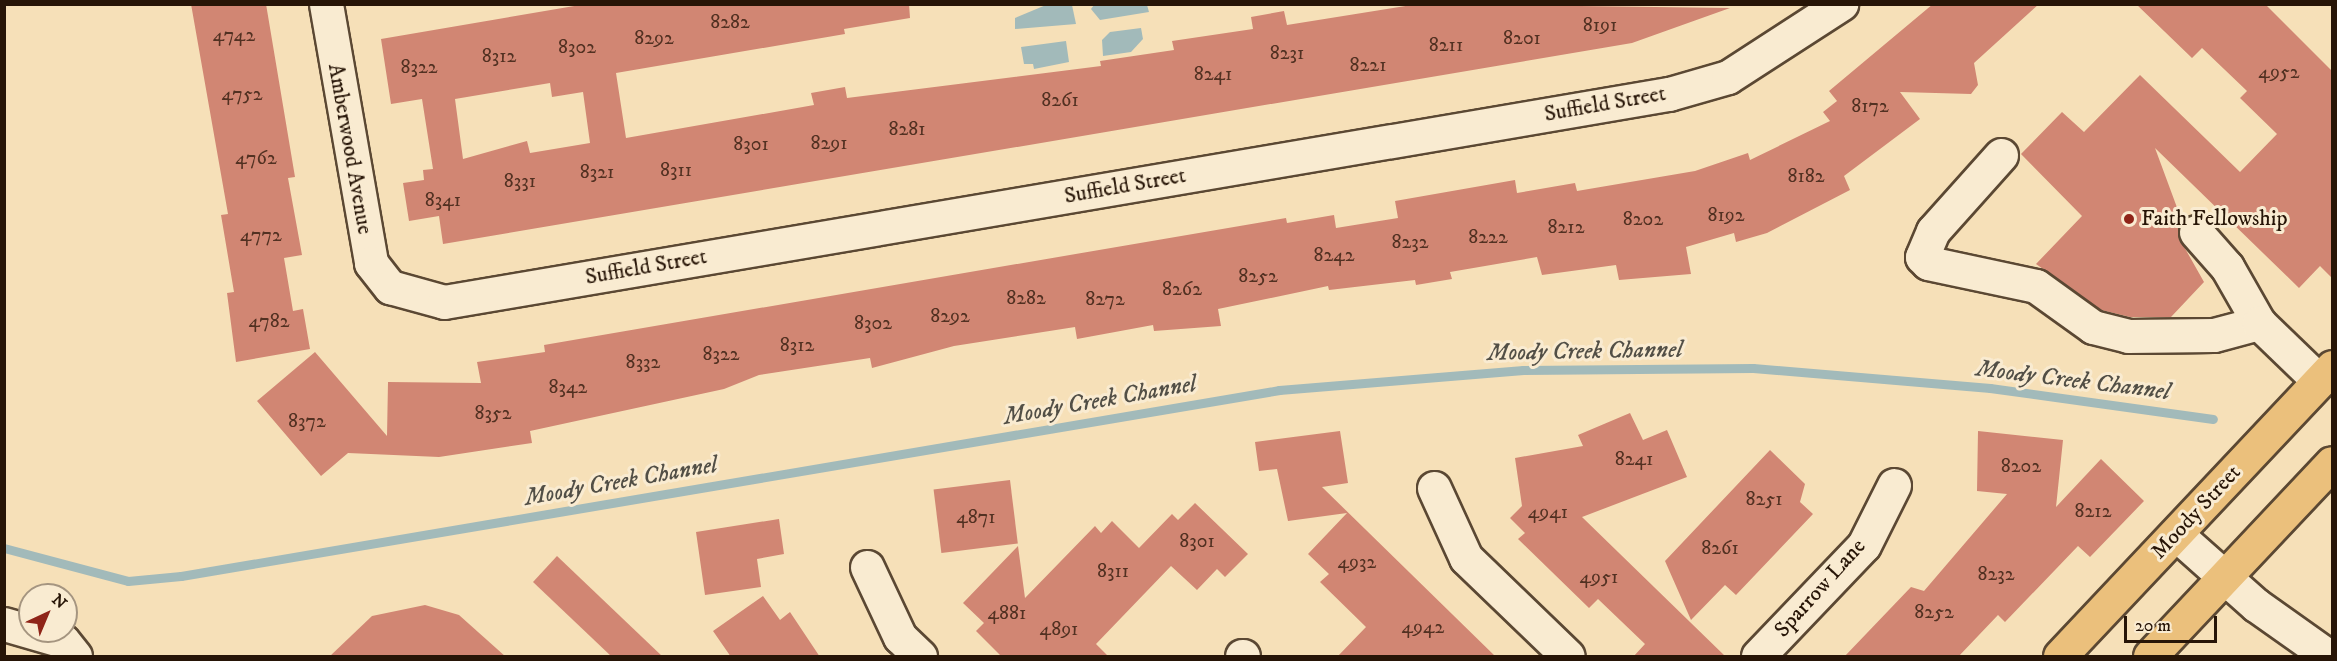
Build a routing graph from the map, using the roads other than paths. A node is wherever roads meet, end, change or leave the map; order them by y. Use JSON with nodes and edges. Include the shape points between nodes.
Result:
{"nodes":[{"id":1,"x":326,"y":4,"type":"edge"},
{"id":2,"x":1841,"y":4,"type":"edge"},
{"id":3,"x":2001,"y":154,"type":"dead end"},
{"id":4,"x":2196,"y":232,"type":"dead end"},
{"id":5,"x":390,"y":287,"type":"joint"},
{"id":6,"x":2259,"y":323,"type":"junction"},
{"id":7,"x":2326,"y":374,"type":"edge"},
{"id":8,"x":2332,"y":463,"type":"edge"},
{"id":9,"x":1894,"y":485,"type":"dead end"},
{"id":10,"x":1434,"y":488,"type":"dead end"},
{"id":11,"x":2176,"y":534,"type":"junction"},
{"id":12,"x":867,"y":567,"type":"dead end"},
{"id":13,"x":2224,"y":579,"type":"junction"},
{"id":14,"x":4,"y":624,"type":"edge"},
{"id":15,"x":75,"y":657,"type":"edge"},
{"id":16,"x":920,"y":657,"type":"edge"},
{"id":17,"x":1568,"y":657,"type":"edge"},
{"id":18,"x":1758,"y":657,"type":"edge"},
{"id":19,"x":2060,"y":657,"type":"edge"},
{"id":20,"x":2150,"y":657,"type":"edge"},
{"id":21,"x":2328,"y":657,"type":"edge"}],
"edges":[{"from":1,"to":5,"type":"street","name":"Amberwood Avenue","via":[[371,263]]},
{"from":2,"to":5,"type":"street","name":"Suffield Street","via":[[1728,77],[1669,94],[444,302]]},
{"from":3,"to":6,"type":"street","via":[[1933,231],[1922,257],[1929,263],[2036,286],[2093,327],[2128,336],[2214,335]]},
{"from":4,"to":6,"type":"street","via":[[2233,275]]},
{"from":6,"to":7,"type":"street"},
{"from":7,"to":11,"type":"main road","name":"Moody Street"},
{"from":8,"to":13,"type":"main road"},
{"from":9,"to":18,"type":"street","name":"Sparrow Lane","via":[[1864,545]]},
{"from":10,"to":17,"type":"street","via":[[1466,558]]},
{"from":11,"to":13,"type":"street"},
{"from":11,"to":19,"type":"main road","name":"Moody Street"},
{"from":12,"to":16,"type":"street","via":[[900,637]]},
{"from":13,"to":20,"type":"main road"},
{"from":13,"to":21,"type":"street"},
{"from":14,"to":15,"type":"street","via":[[63,641]]}]}
